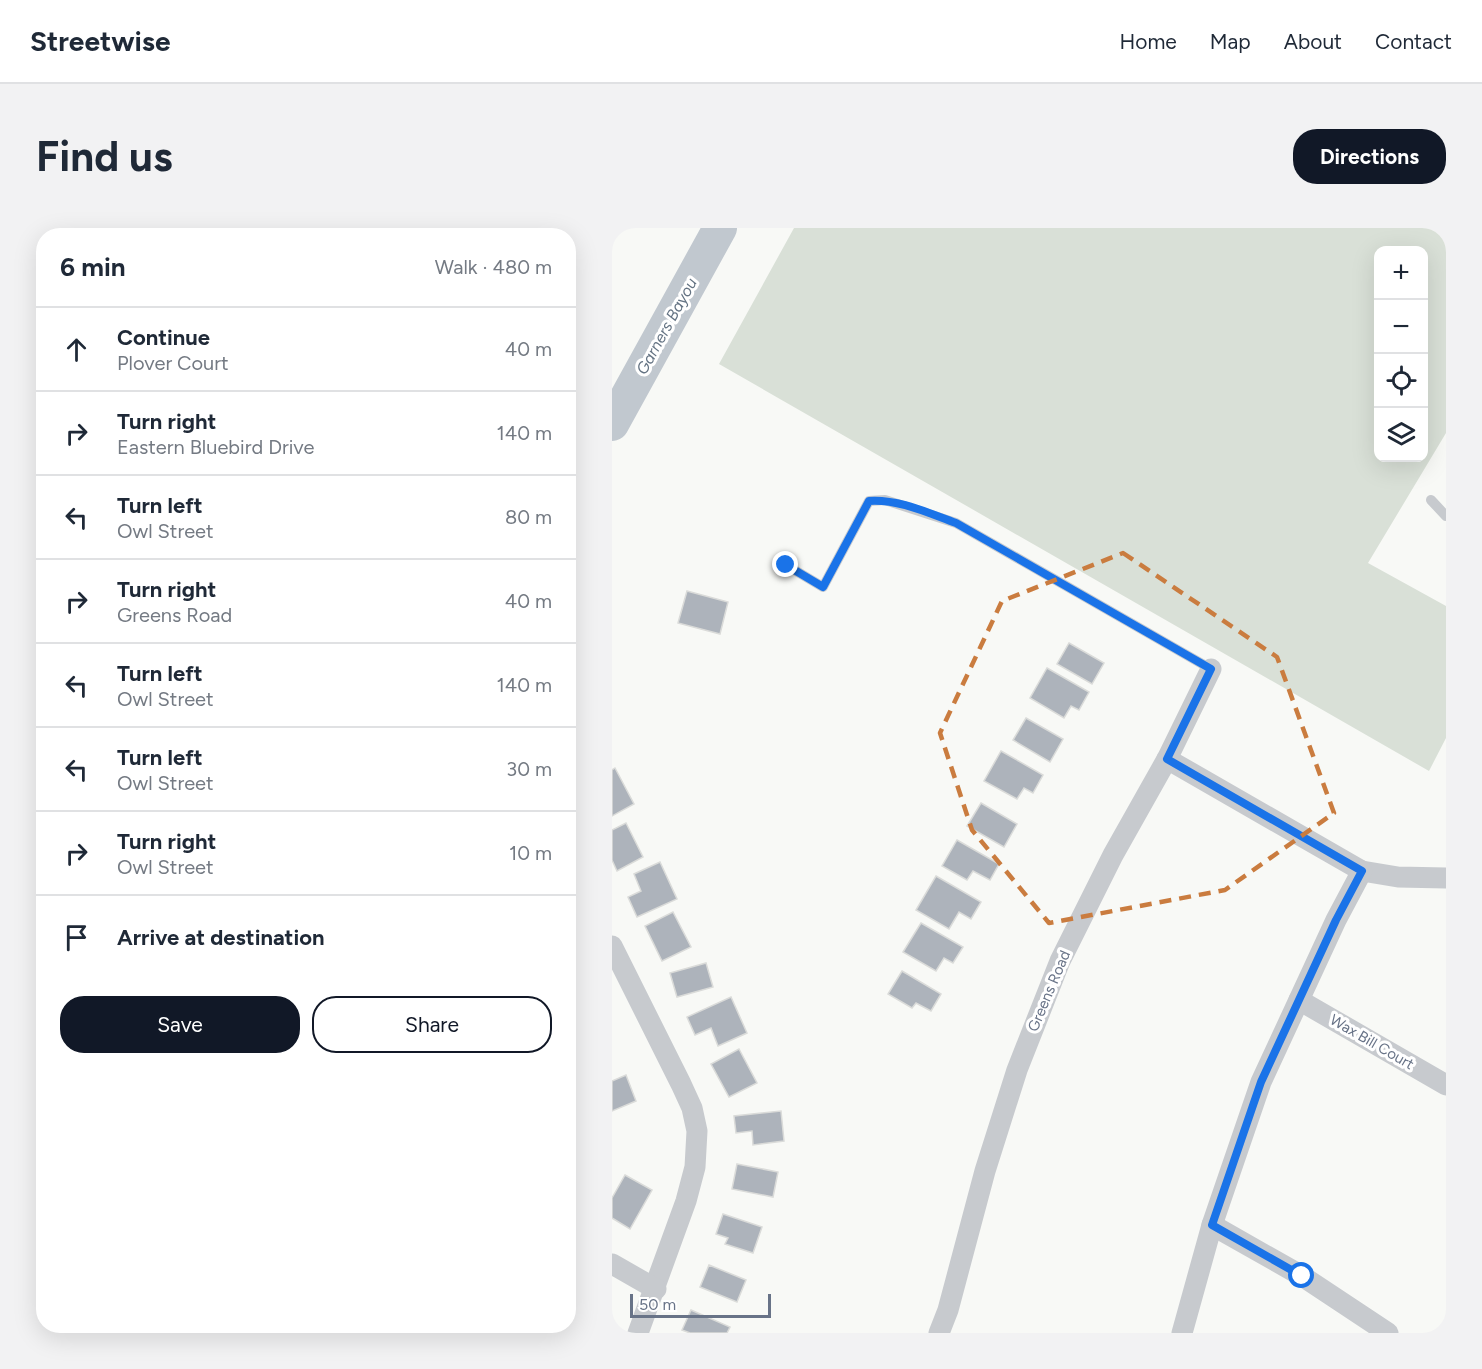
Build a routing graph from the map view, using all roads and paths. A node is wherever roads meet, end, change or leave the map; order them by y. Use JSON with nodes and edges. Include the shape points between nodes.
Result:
{"nodes":[{"id":1,"x":1431,"y":500,"type":"dead end"},
{"id":2,"x":1446,"y":516,"type":"edge"},
{"id":3,"x":786,"y":565,"type":"dead end"},
{"id":4,"x":1211,"y":669,"type":"joint"},
{"id":5,"x":1167,"y":759,"type":"junction"},
{"id":6,"x":1362,"y":871,"type":"junction"},
{"id":7,"x":1446,"y":878,"type":"edge"},
{"id":8,"x":612,"y":946,"type":"edge"},
{"id":9,"x":1299,"y":1000,"type":"junction"},
{"id":10,"x":1446,"y":1085,"type":"edge"},
{"id":11,"x":1212,"y":1225,"type":"junction"},
{"id":12,"x":612,"y":1264,"type":"edge"},
{"id":13,"x":656,"y":1288,"type":"junction"},
{"id":14,"x":638,"y":1333,"type":"edge"},
{"id":15,"x":939,"y":1333,"type":"edge"},
{"id":16,"x":1182,"y":1333,"type":"edge"},
{"id":17,"x":1388,"y":1333,"type":"edge"}],
"edges":[{"from":1,"to":2,"type":"lane"},
{"from":3,"to":4,"type":"lane","via":[[823,587],[869,501],[885,500],[956,523]]},
{"from":4,"to":5,"type":"street","name":"Greens Road"},
{"from":5,"to":6,"type":"street"},
{"from":5,"to":15,"type":"street","name":"Greens Road","via":[[1113,855],[1060,962],[1017,1070]]},
{"from":6,"to":7,"type":"street"},
{"from":6,"to":9,"type":"street"},
{"from":8,"to":13,"type":"street","via":[[681,1084],[697,1131],[695,1167]]},
{"from":9,"to":10,"type":"street","name":"Wax Bill Court"},
{"from":9,"to":11,"type":"street","via":[[1261,1082]]},
{"from":11,"to":16,"type":"street"},
{"from":11,"to":17,"type":"street","via":[[1302,1276]]},
{"from":12,"to":13,"type":"street"},
{"from":13,"to":14,"type":"street"}]}
